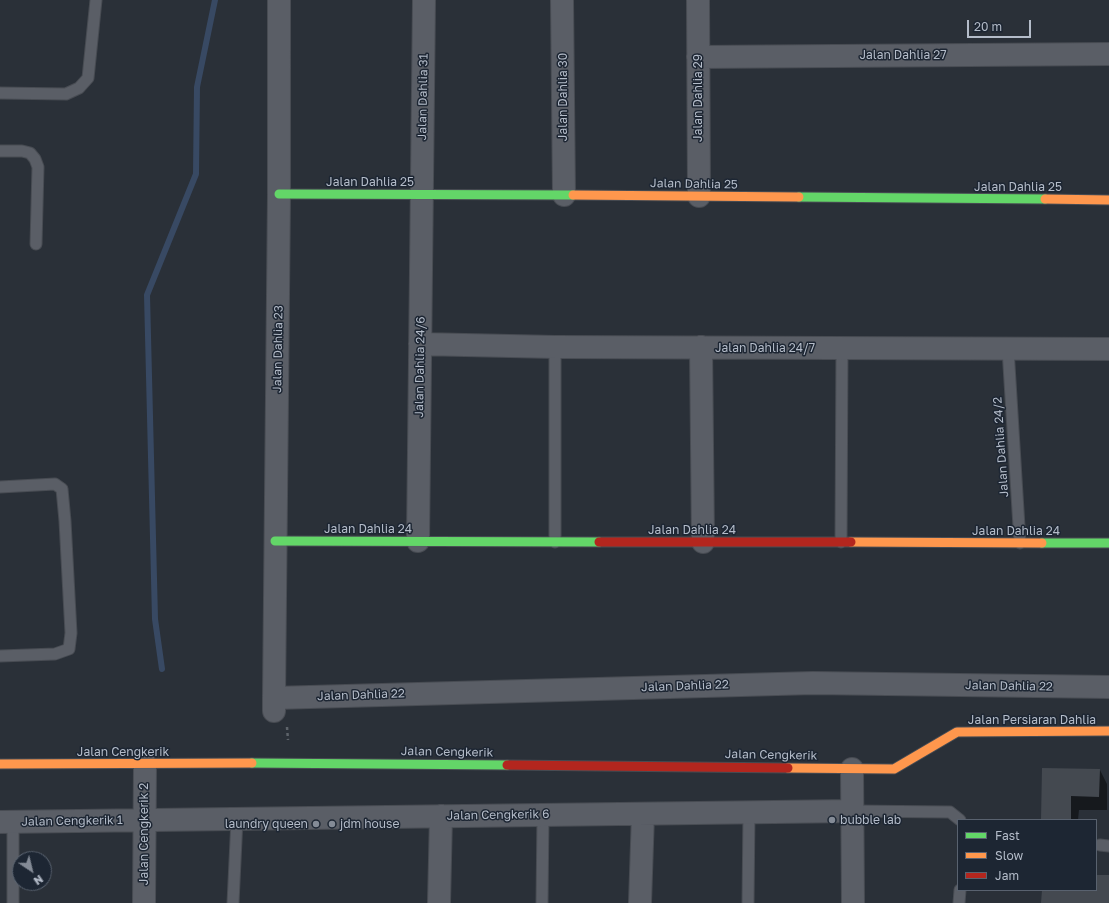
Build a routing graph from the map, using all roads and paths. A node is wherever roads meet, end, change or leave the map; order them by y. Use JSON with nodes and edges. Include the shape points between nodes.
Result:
{"nodes":[{"id":1,"x":96,"y":0,"type":"edge"},
{"id":2,"x":279,"y":0,"type":"edge"},
{"id":3,"x":424,"y":0,"type":"edge"},
{"id":4,"x":562,"y":0,"type":"edge"},
{"id":5,"x":698,"y":0,"type":"edge"},
{"id":6,"x":1109,"y":54,"type":"edge"},
{"id":7,"x":698,"y":57,"type":"junction"},
{"id":8,"x":0,"y":93,"type":"edge"},
{"id":9,"x":0,"y":151,"type":"edge"},
{"id":10,"x":280,"y":194,"type":"junction"},
{"id":11,"x":422,"y":194,"type":"junction"},
{"id":12,"x":564,"y":195,"type":"junction"},
{"id":13,"x":699,"y":196,"type":"junction"},
{"id":14,"x":1109,"y":200,"type":"edge"},
{"id":15,"x":36,"y":244,"type":"dead end"},
{"id":16,"x":420,"y":344,"type":"junction"},
{"id":17,"x":555,"y":346,"type":"junction"},
{"id":18,"x":701,"y":347,"type":"junction"},
{"id":19,"x":842,"y":348,"type":"junction"},
{"id":20,"x":1008,"y":349,"type":"junction"},
{"id":21,"x":1109,"y":349,"type":"edge"},
{"id":22,"x":0,"y":487,"type":"edge"},
{"id":23,"x":276,"y":541,"type":"junction"},
{"id":24,"x":418,"y":541,"type":"junction"},
{"id":25,"x":555,"y":542,"type":"junction"},
{"id":26,"x":703,"y":542,"type":"junction"},
{"id":27,"x":841,"y":542,"type":"junction"},
{"id":28,"x":1020,"y":543,"type":"junction"},
{"id":29,"x":1109,"y":543,"type":"edge"},
{"id":30,"x":0,"y":656,"type":"edge"},
{"id":31,"x":1109,"y":687,"type":"edge"},
{"id":32,"x":274,"y":704,"type":"junction"},
{"id":33,"x":1109,"y":731,"type":"edge"},
{"id":34,"x":289,"y":762,"type":"junction"},
{"id":35,"x":0,"y":764,"type":"edge"},
{"id":36,"x":145,"y":764,"type":"junction"},
{"id":37,"x":852,"y":769,"type":"junction"},
{"id":38,"x":894,"y":769,"type":"joint"},
{"id":39,"x":852,"y":811,"type":"junction"},
{"id":40,"x":749,"y":812,"type":"junction"},
{"id":41,"x":643,"y":814,"type":"junction"},
{"id":42,"x":544,"y":815,"type":"junction"},
{"id":43,"x":441,"y":816,"type":"junction"},
{"id":44,"x":237,"y":819,"type":"junction"},
{"id":45,"x":959,"y":819,"type":"edge"},
{"id":46,"x":144,"y":820,"type":"junction"},
{"id":47,"x":7,"y":822,"type":"edge"},
{"id":48,"x":960,"y":891,"type":"edge"},
{"id":49,"x":13,"y":903,"type":"edge"},
{"id":50,"x":144,"y":903,"type":"edge"},
{"id":51,"x":233,"y":903,"type":"edge"},
{"id":52,"x":439,"y":903,"type":"edge"},
{"id":53,"x":542,"y":903,"type":"edge"},
{"id":54,"x":640,"y":903,"type":"edge"},
{"id":55,"x":748,"y":903,"type":"edge"},
{"id":56,"x":853,"y":903,"type":"edge"},
{"id":57,"x":959,"y":903,"type":"edge"}],
"edges":[{"from":1,"to":8,"type":"lane","via":[[88,78],[79,88],[66,94]]},
{"from":2,"to":10,"type":"street","name":"Jalan Dahlia 23"},
{"from":3,"to":11,"type":"street","name":"Jalan Dahlia 31"},
{"from":4,"to":12,"type":"street","name":"Jalan Dahlia 30"},
{"from":5,"to":7,"type":"street","name":"Jalan Dahlia 29"},
{"from":6,"to":7,"type":"street","name":"Jalan Dahlia 27"},
{"from":7,"to":13,"type":"street","name":"Jalan Dahlia 29"},
{"from":9,"to":15,"type":"lane","via":[[22,151],[30,153],[35,159],[38,167]]},
{"from":10,"to":11,"type":"street","name":"Jalan Dahlia 25"},
{"from":10,"to":23,"type":"street","name":"Jalan Dahlia 23"},
{"from":11,"to":12,"type":"street","name":"Jalan Dahlia 25"},
{"from":11,"to":16,"type":"street","name":"Jalan Dahlia 24/6"},
{"from":12,"to":13,"type":"street","name":"Jalan Dahlia 25"},
{"from":13,"to":14,"type":"street","name":"Jalan Dahlia 25"},
{"from":16,"to":17,"type":"street","name":"Jalan Dahlia 24/7"},
{"from":16,"to":24,"type":"street","name":"Jalan Dahlia 24/6"},
{"from":17,"to":18,"type":"street","name":"Jalan Dahlia 24/7"},
{"from":17,"to":25,"type":"lane"},
{"from":18,"to":19,"type":"street","name":"Jalan Dahlia 24/7"},
{"from":18,"to":26,"type":"street"},
{"from":19,"to":20,"type":"street","name":"Jalan Dahlia 24/7"},
{"from":19,"to":27,"type":"lane"},
{"from":20,"to":21,"type":"street","name":"Jalan Dahlia 24/7"},
{"from":20,"to":28,"type":"lane","name":"Jalan Dahlia 24/2"},
{"from":22,"to":30,"type":"lane","via":[[55,484],[62,489],[71,633],[69,649],[55,654]]},
{"from":23,"to":24,"type":"street","name":"Jalan Dahlia 24"},
{"from":23,"to":32,"type":"street","name":"Jalan Dahlia 23"},
{"from":24,"to":25,"type":"street","name":"Jalan Dahlia 24"},
{"from":25,"to":26,"type":"street","name":"Jalan Dahlia 24"},
{"from":26,"to":27,"type":"street","name":"Jalan Dahlia 24"},
{"from":27,"to":28,"type":"street","name":"Jalan Dahlia 24"},
{"from":28,"to":29,"type":"street","name":"Jalan Dahlia 24"},
{"from":31,"to":32,"type":"street","name":"Jalan Dahlia 22","via":[[813,683]]},
{"from":32,"to":34,"type":"path","via":[[286,710]]},
{"from":33,"to":38,"type":"street","name":"Jalan Persiaran Dahlia","via":[[957,732]]},
{"from":34,"to":36,"type":"street","name":"Jalan Cengkerik"},
{"from":34,"to":37,"type":"street","name":"Jalan Cengkerik"},
{"from":35,"to":36,"type":"street","name":"Jalan Cengkerik"},
{"from":36,"to":46,"type":"street","name":"Jalan Cengkerik 2"},
{"from":37,"to":38,"type":"street","name":"Jalan Cengkerik"},
{"from":37,"to":39,"type":"street"},
{"from":39,"to":40,"type":"street","name":"Jalan Cengkerik 6"},
{"from":39,"to":45,"type":"lane","via":[[950,812]]},
{"from":39,"to":56,"type":"street"},
{"from":40,"to":41,"type":"street","name":"Jalan Cengkerik 6"},
{"from":40,"to":55,"type":"lane"},
{"from":41,"to":42,"type":"street","name":"Jalan Cengkerik 6"},
{"from":41,"to":54,"type":"street"},
{"from":42,"to":43,"type":"street","name":"Jalan Cengkerik 6"},
{"from":42,"to":53,"type":"lane"},
{"from":43,"to":44,"type":"street","name":"Jalan Cengkerik 6"},
{"from":43,"to":52,"type":"street"},
{"from":44,"to":46,"type":"street","name":"Jalan Cengkerik 6"},
{"from":44,"to":51,"type":"lane"},
{"from":46,"to":47,"type":"street","name":"Jalan Cengkerik 1"},
{"from":46,"to":50,"type":"street","name":"Jalan Cengkerik 2"},
{"from":47,"to":49,"type":"lane"},
{"from":48,"to":57,"type":"lane"}]}
